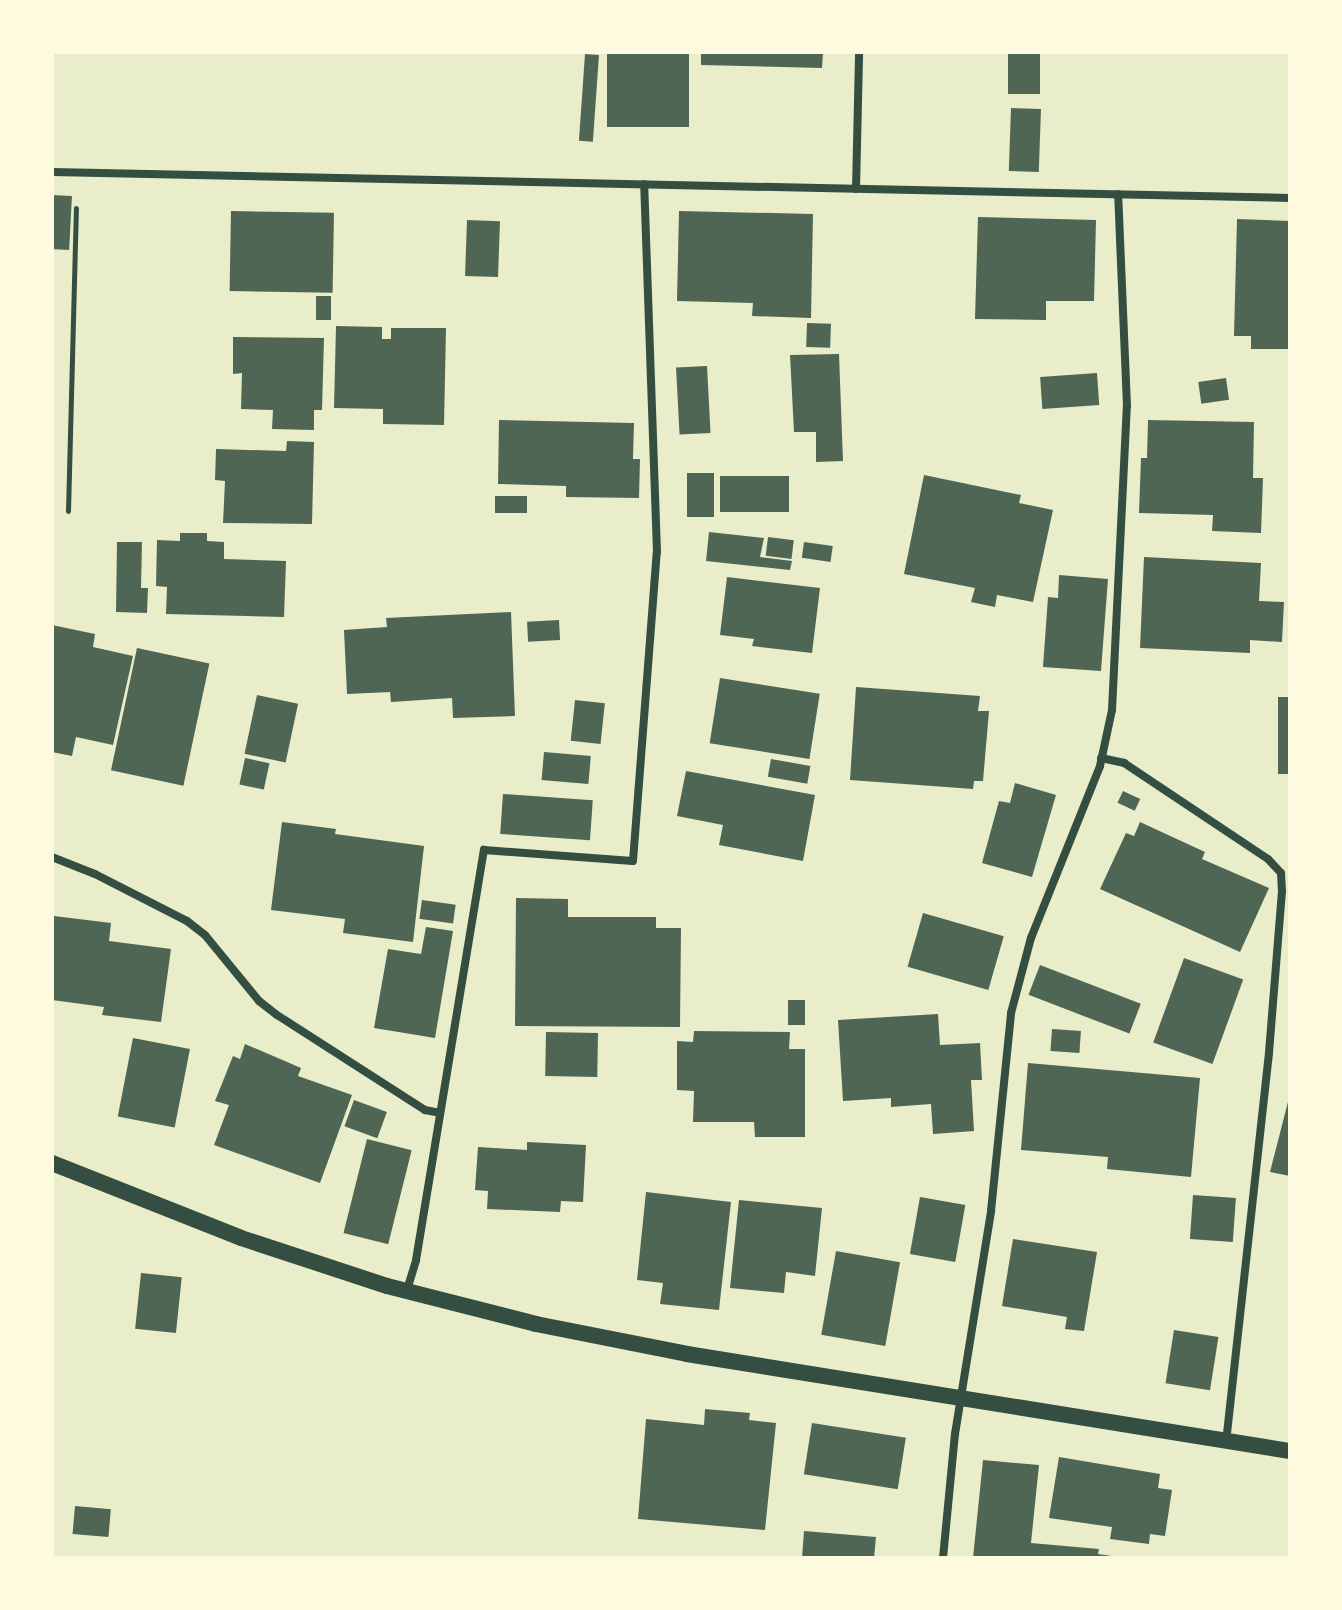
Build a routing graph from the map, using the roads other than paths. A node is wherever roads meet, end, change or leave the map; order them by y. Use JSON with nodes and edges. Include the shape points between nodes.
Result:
{"nodes":[{"id":1,"x":859,"y":52,"type":"edge"},
{"id":2,"x":52,"y":172,"type":"edge"},
{"id":3,"x":644,"y":184,"type":"junction"},
{"id":4,"x":856,"y":189,"type":"junction"},
{"id":5,"x":1118,"y":194,"type":"junction"},
{"id":6,"x":1290,"y":198,"type":"edge"},
{"id":7,"x":1101,"y":758,"type":"junction"},
{"id":8,"x":52,"y":857,"type":"edge"},
{"id":9,"x":440,"y":1113,"type":"junction"},
{"id":10,"x":52,"y":1163,"type":"edge"},
{"id":11,"x":407,"y":1291,"type":"junction"},
{"id":12,"x":960,"y":1398,"type":"junction"},
{"id":13,"x":1226,"y":1441,"type":"junction"},
{"id":14,"x":1290,"y":1451,"type":"edge"},
{"id":15,"x":943,"y":1558,"type":"edge"}],
"edges":[{"from":1,"to":4,"type":"street"},
{"from":2,"to":3,"type":"street"},
{"from":3,"to":4,"type":"street"},
{"from":3,"to":9,"type":"street","via":[[657,552],[633,861],[484,850]]},
{"from":4,"to":5,"type":"street"},
{"from":5,"to":6,"type":"street"},
{"from":5,"to":7,"type":"street","via":[[1127,460],[1112,710]]},
{"from":7,"to":12,"type":"street","via":[[1031,938],[1011,1013],[991,1211]]},
{"from":7,"to":13,"type":"street","via":[[1124,763],[1268,859],[1281,873],[1269,1053]]},
{"from":8,"to":9,"type":"street","via":[[187,921],[268,1008],[425,1110]]},
{"from":9,"to":11,"type":"street"},
{"from":10,"to":11,"type":"main road","via":[[241,1238]]},
{"from":11,"to":12,"type":"main road","via":[[611,1340]]},
{"from":12,"to":13,"type":"main road"},
{"from":12,"to":15,"type":"street"},
{"from":13,"to":14,"type":"main road"}]}
